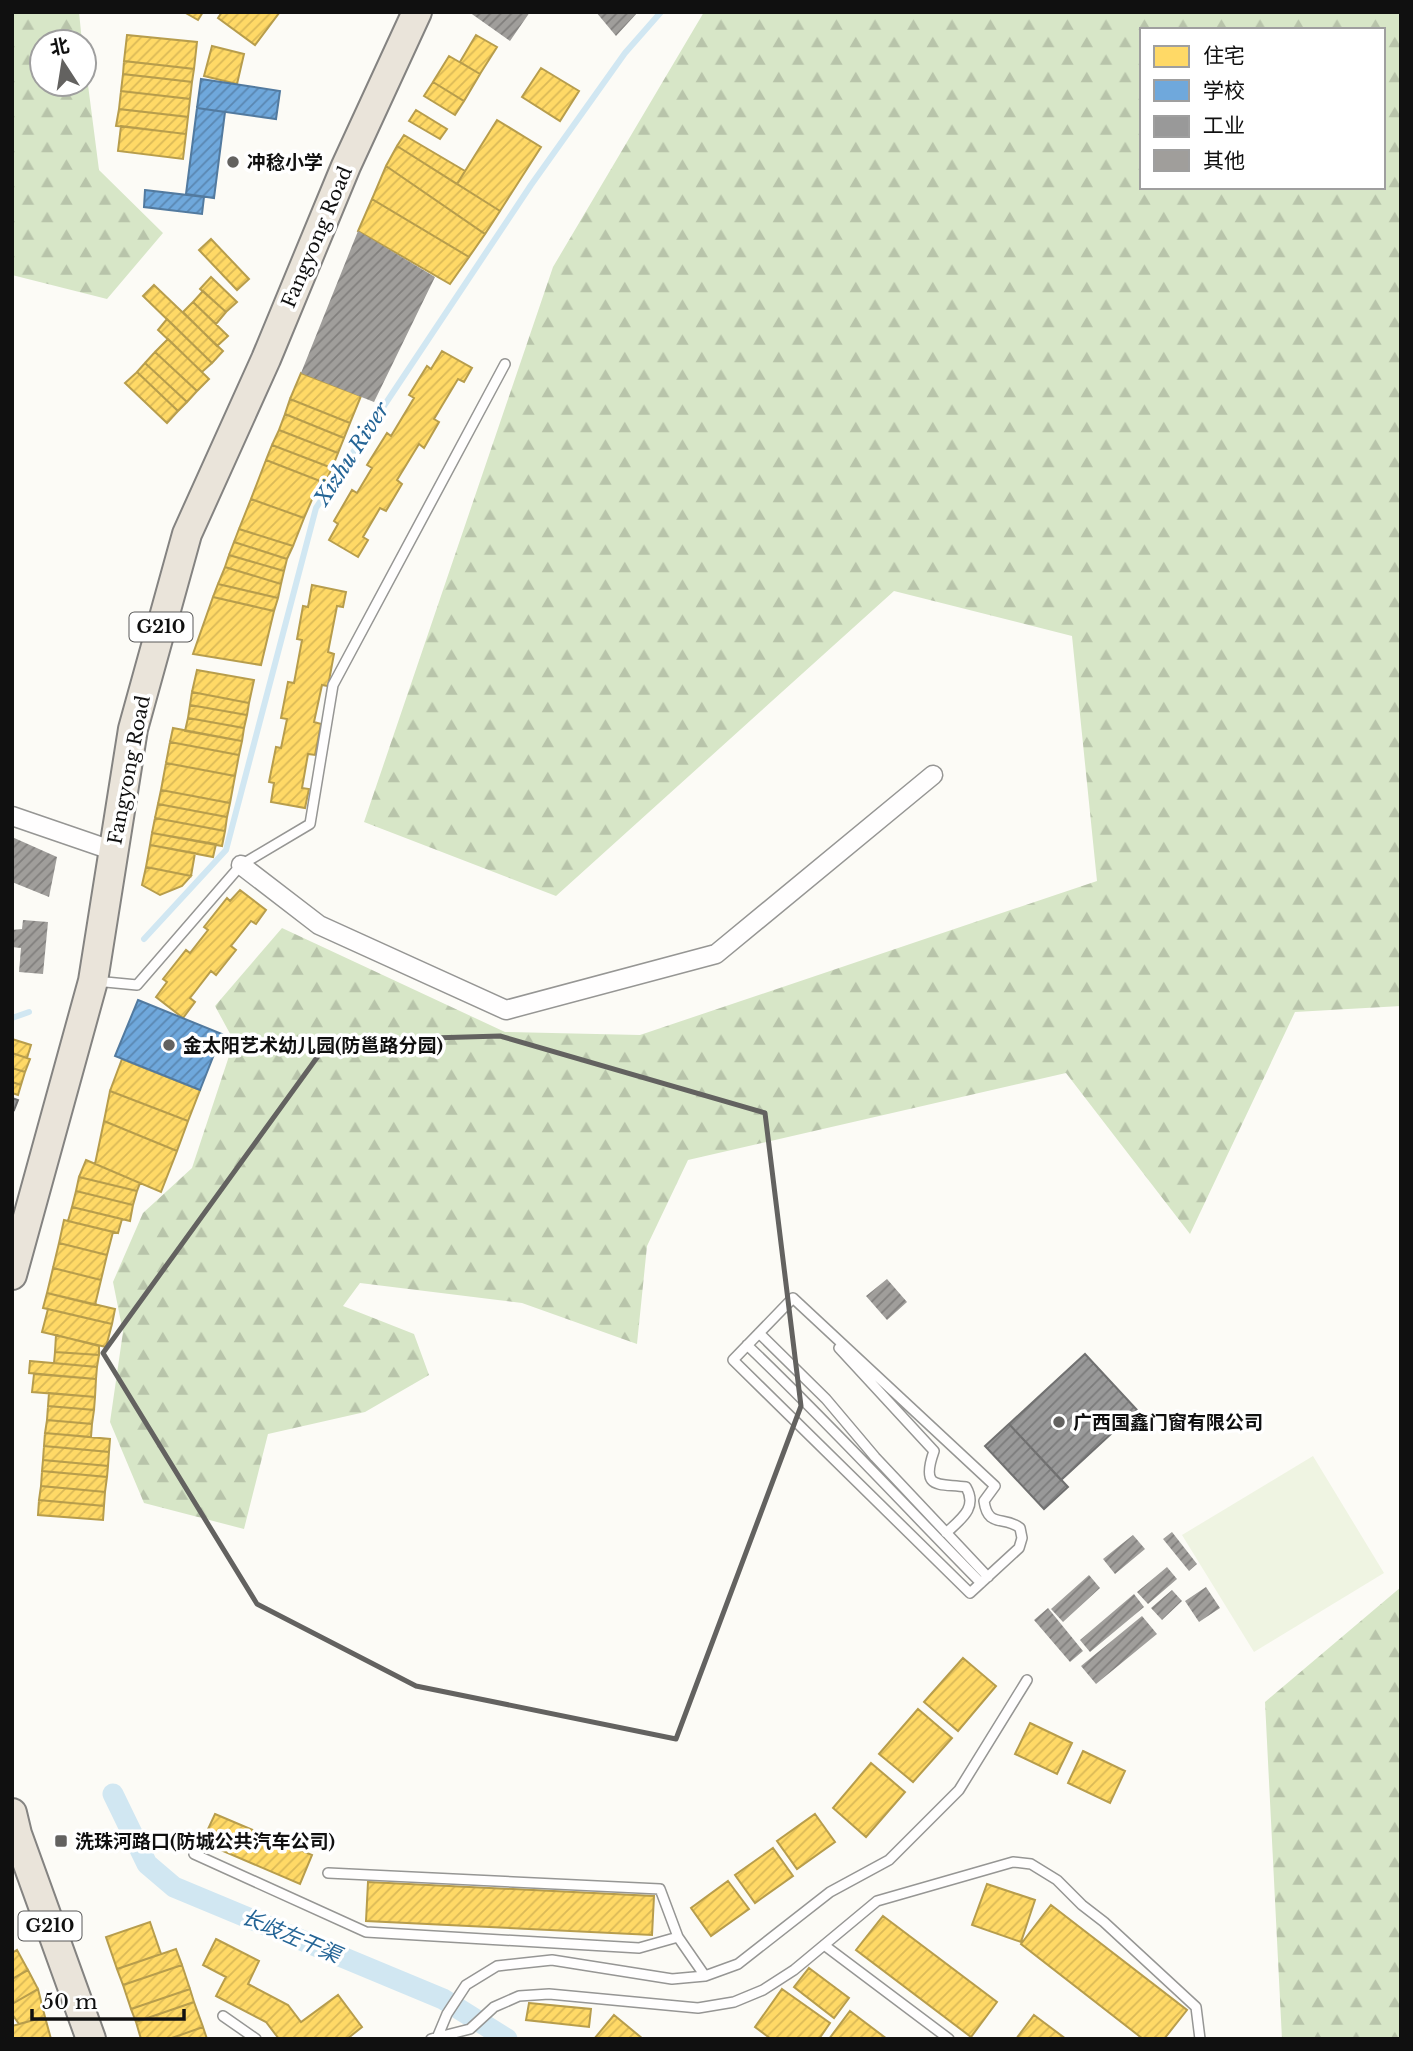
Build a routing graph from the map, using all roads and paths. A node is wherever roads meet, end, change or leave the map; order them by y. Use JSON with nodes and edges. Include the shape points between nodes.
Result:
{"nodes":[{"id":1,"x":417,"y":12,"type":"edge"},
{"id":2,"x":505,"y":364,"type":"dead end"},
{"id":3,"x":933,"y":775,"type":"dead end"},
{"id":4,"x":12,"y":816,"type":"edge"},
{"id":5,"x":114,"y":850,"type":"junction"},
{"id":6,"x":241,"y":865,"type":"junction"},
{"id":7,"x":93,"y":981,"type":"junction"},
{"id":8,"x":12,"y":1275,"type":"edge"},
{"id":9,"x":793,"y":1298,"type":"junction"},
{"id":10,"x":759,"y":1333,"type":"junction"},
{"id":11,"x":747,"y":1345,"type":"junction"},
{"id":12,"x":946,"y":1533,"type":"junction"},
{"id":13,"x":985,"y":1580,"type":"junction"},
{"id":14,"x":1027,"y":1680,"type":"dead end"},
{"id":15,"x":12,"y":1813,"type":"edge"},
{"id":16,"x":194,"y":1854,"type":"dead end"},
{"id":17,"x":328,"y":1872,"type":"dead end"},
{"id":18,"x":678,"y":1937,"type":"junction"},
{"id":19,"x":824,"y":1945,"type":"junction"},
{"id":20,"x":705,"y":1976,"type":"junction"},
{"id":21,"x":223,"y":2016,"type":"dead end"},
{"id":22,"x":434,"y":2038,"type":"edge"},
{"id":23,"x":90,"y":2039,"type":"edge"},
{"id":24,"x":257,"y":2039,"type":"edge"},
{"id":25,"x":949,"y":2039,"type":"edge"},
{"id":26,"x":1200,"y":2039,"type":"edge"}],
"edges":[{"from":1,"to":5,"type":"highway","name":"Fangyong Road","number":"G210","via":[[187,534],[134,729]]},
{"from":2,"to":6,"type":"lane","via":[[333,685],[310,824]]},
{"from":3,"to":6,"type":"street","via":[[716,954],[506,1010],[319,925]]},
{"from":4,"to":5,"type":"street"},
{"from":5,"to":7,"type":"highway","name":"Fangyong Road","number":"G210"},
{"from":6,"to":7,"type":"lane","via":[[137,985]]},
{"from":7,"to":8,"type":"highway","name":"Fangyong Road","number":"G210"},
{"from":9,"to":10,"type":"lane"},
{"from":9,"to":12,"type":"lane","via":[[934,1451],[928,1468],[931,1480],[938,1486],[966,1487],[971,1503],[968,1513]]},
{"from":9,"to":13,"type":"lane","via":[[995,1486],[985,1500],[989,1517],[1013,1522],[1022,1538],[1019,1548]]},
{"from":10,"to":11,"type":"lane"},
{"from":10,"to":12,"type":"lane","via":[[826,1399]]},
{"from":11,"to":13,"type":"lane"},
{"from":11,"to":13,"type":"lane","via":[[733,1360],[970,1593]]},
{"from":12,"to":13,"type":"lane"},
{"from":14,"to":20,"type":"lane","via":[[959,1790],[889,1860],[830,1892],[738,1964]]},
{"from":15,"to":23,"type":"highway","number":"G210"},
{"from":16,"to":18,"type":"lane","via":[[366,1932],[639,1948]]},
{"from":17,"to":18,"type":"lane","via":[[660,1889]]},
{"from":18,"to":20,"type":"lane"},
{"from":19,"to":22,"type":"lane","via":[[764,1990],[734,2002],[698,2008],[534,1994],[494,2007],[470,2029]]},
{"from":19,"to":25,"type":"lane"},
{"from":19,"to":26,"type":"lane","via":[[877,1901],[989,1867],[1031,1864],[1058,1880],[1196,2007]]},
{"from":20,"to":22,"type":"lane","via":[[672,1979],[552,1960],[497,1966],[466,1984]]},
{"from":21,"to":24,"type":"lane"}]}
